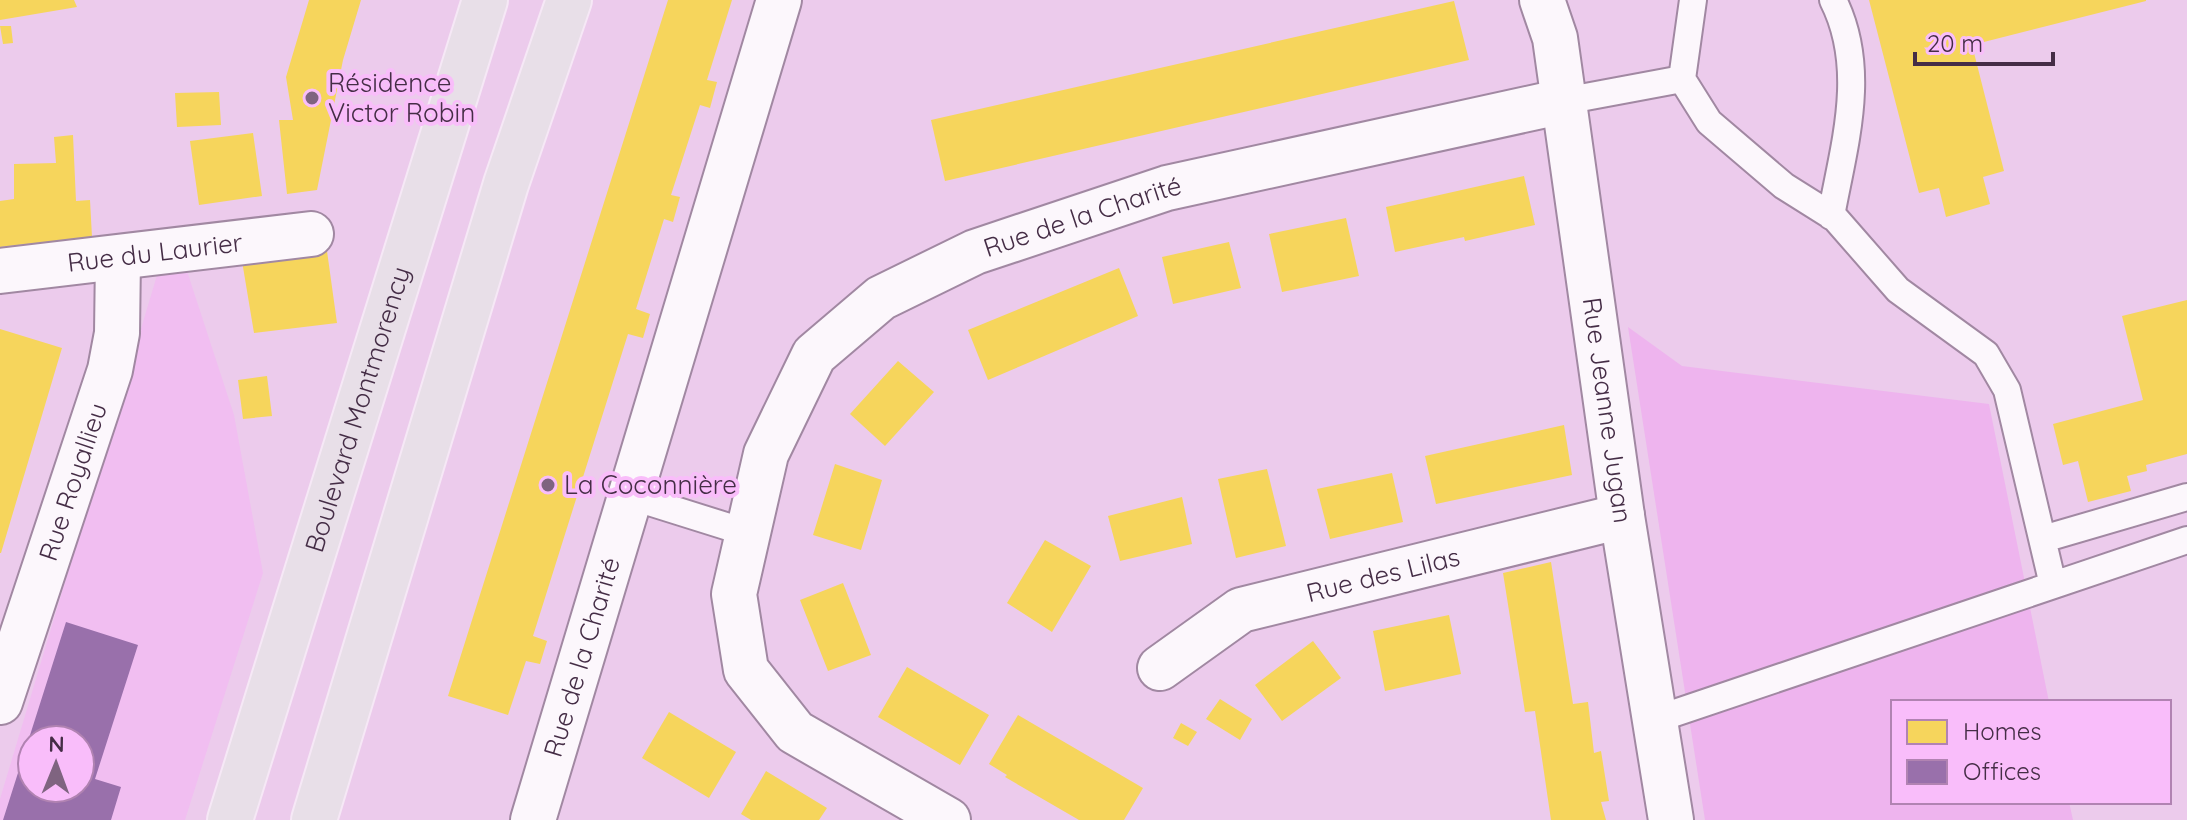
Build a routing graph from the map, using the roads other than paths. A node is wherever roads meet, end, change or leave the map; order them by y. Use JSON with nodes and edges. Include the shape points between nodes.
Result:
{"nodes":[{"id":1,"x":485,"y":0,"type":"edge"},
{"id":2,"x":569,"y":0,"type":"edge"},
{"id":3,"x":779,"y":0,"type":"edge"},
{"id":4,"x":1542,"y":0,"type":"edge"},
{"id":5,"x":1693,"y":0,"type":"edge"},
{"id":6,"x":1833,"y":0,"type":"edge"},
{"id":7,"x":1682,"y":79,"type":"junction"},
{"id":8,"x":1564,"y":101,"type":"junction"},
{"id":9,"x":1831,"y":216,"type":"junction"},
{"id":10,"x":311,"y":234,"type":"dead end"},
{"id":11,"x":118,"y":258,"type":"junction"},
{"id":12,"x":0,"y":271,"type":"edge"},
{"id":13,"x":630,"y":496,"type":"junction"},
{"id":14,"x":2187,"y":497,"type":"edge"},
{"id":15,"x":2155,"y":507,"type":"junction"},
{"id":16,"x":1622,"y":516,"type":"junction"},
{"id":17,"x":748,"y":533,"type":"junction"},
{"id":18,"x":2043,"y":539,"type":"junction"},
{"id":19,"x":2176,"y":544,"type":"edge"},
{"id":20,"x":2053,"y":585,"type":"junction"},
{"id":21,"x":1160,"y":668,"type":"dead end"},
{"id":22,"x":0,"y":702,"type":"edge"},
{"id":23,"x":1654,"y":720,"type":"junction"},
{"id":24,"x":230,"y":820,"type":"edge"},
{"id":25,"x":314,"y":820,"type":"edge"},
{"id":26,"x":533,"y":820,"type":"edge"},
{"id":27,"x":948,"y":820,"type":"edge"},
{"id":28,"x":1671,"y":820,"type":"edge"}],
"edges":[{"from":1,"to":24,"type":"main road","name":"Boulevard Montmorency"},
{"from":2,"to":25,"type":"main road","via":[[506,184]]},
{"from":3,"to":13,"type":"street","name":"Rue de la Charité"},
{"from":4,"to":8,"type":"street","name":"Rue Jeanne Jugan","via":[[1555,38]]},
{"from":5,"to":7,"type":"lane"},
{"from":6,"to":9,"type":"lane","via":[[1844,21],[1852,66],[1850,112]]},
{"from":7,"to":8,"type":"lane"},
{"from":7,"to":9,"type":"lane","via":[[1709,122],[1784,186]]},
{"from":8,"to":16,"type":"street","name":"Rue Jeanne Jugan"},
{"from":8,"to":17,"type":"street","name":"Rue de la Charité","via":[[1167,188],[975,252],[881,298],[814,355],[766,454]]},
{"from":9,"to":18,"type":"lane","via":[[1898,290],[1986,354],[2007,390]]},
{"from":10,"to":11,"type":"street","name":"Rue du Laurier"},
{"from":11,"to":12,"type":"street","name":"Rue du Laurier"},
{"from":11,"to":22,"type":"street","name":"Rue Royallieu","via":[[118,321],[110,370]]},
{"from":13,"to":17,"type":"lane"},
{"from":13,"to":26,"type":"street","name":"Rue de la Charité"},
{"from":14,"to":15,"type":"lane"},
{"from":15,"to":18,"type":"lane"},
{"from":15,"to":19,"type":"lane"},
{"from":16,"to":21,"type":"street","name":"Rue des Lilas","via":[[1241,610]]},
{"from":16,"to":23,"type":"street","name":"Rue Jeanne Jugan"},
{"from":17,"to":27,"type":"street","name":"Rue de la Charité","via":[[734,594],[746,670],[795,732]]},
{"from":18,"to":20,"type":"lane"},
{"from":19,"to":20,"type":"lane"},
{"from":20,"to":23,"type":"lane"},
{"from":23,"to":28,"type":"street","name":"Rue Jeanne Jugan"}]}
